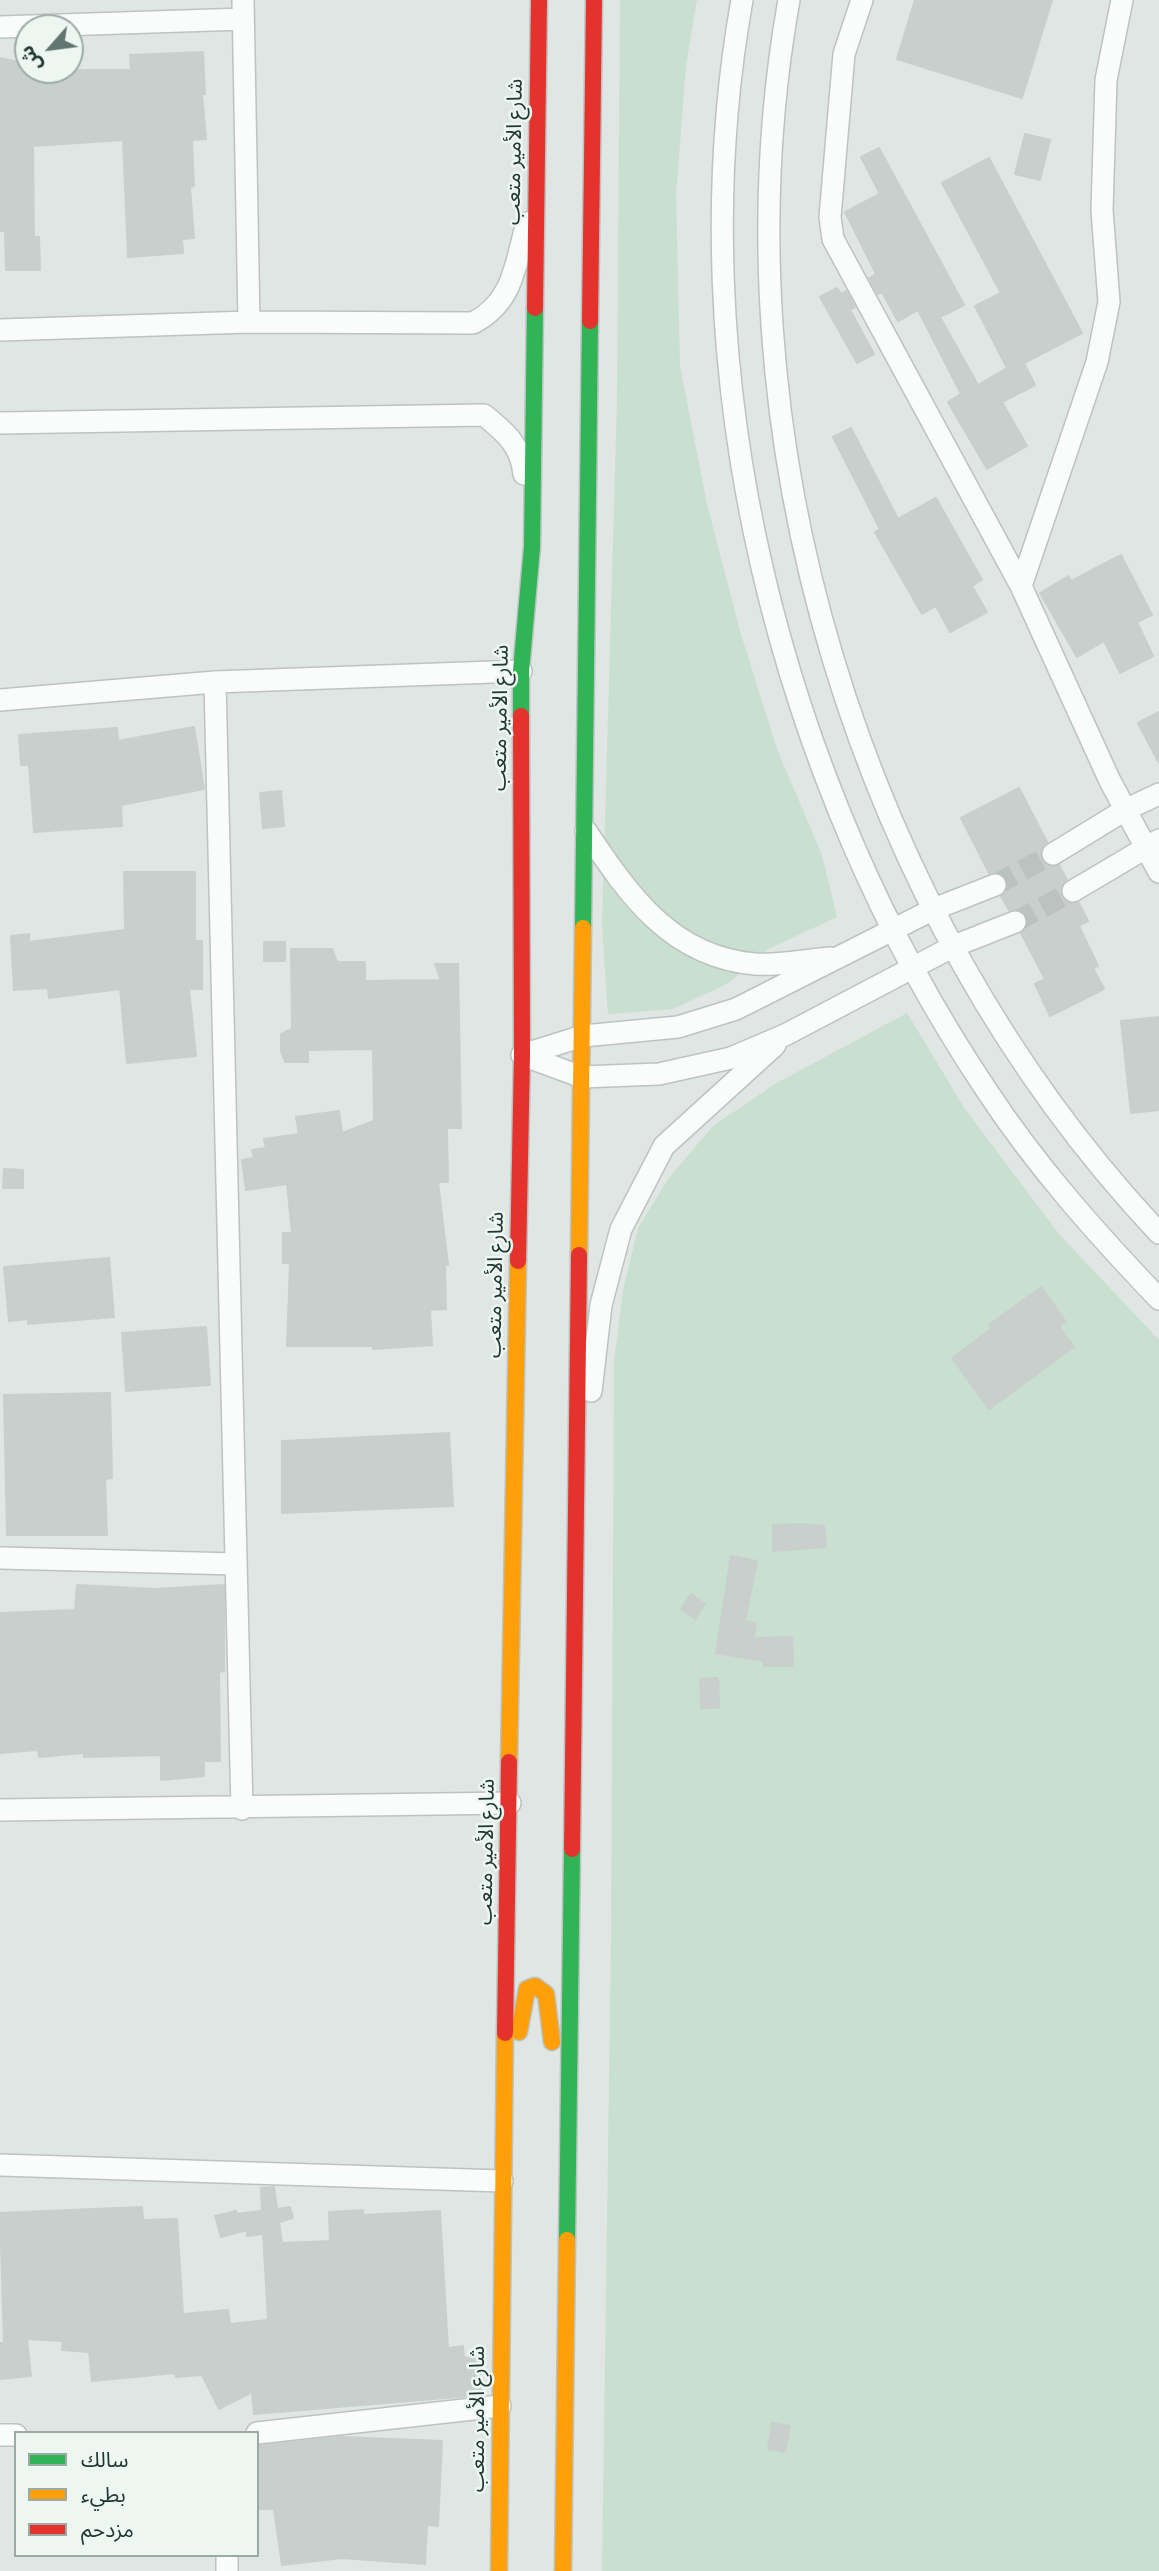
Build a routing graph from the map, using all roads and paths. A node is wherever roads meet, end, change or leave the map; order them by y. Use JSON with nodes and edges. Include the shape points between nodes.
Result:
{"nodes":[{"id":1,"x":539,"y":0,"type":"edge"},
{"id":2,"x":594,"y":0,"type":"edge"},
{"id":3,"x":742,"y":0,"type":"edge"},
{"id":4,"x":789,"y":0,"type":"edge"},
{"id":5,"x":862,"y":0,"type":"edge"},
{"id":6,"x":1122,"y":0,"type":"edge"},
{"id":7,"x":243,"y":10,"type":"edge"},
{"id":8,"x":0,"y":27,"type":"edge"},
{"id":9,"x":537,"y":184,"type":"junction"},
{"id":10,"x":249,"y":322,"type":"junction"},
{"id":11,"x":0,"y":330,"type":"edge"},
{"id":12,"x":0,"y":423,"type":"edge"},
{"id":13,"x":532,"y":547,"type":"junction"},
{"id":14,"x":1021,"y":586,"type":"junction"},
{"id":15,"x":522,"y":671,"type":"junction"},
{"id":16,"x":215,"y":682,"type":"junction"},
{"id":17,"x":0,"y":699,"type":"edge"},
{"id":18,"x":1159,"y":794,"type":"edge"},
{"id":19,"x":1125,"y":810,"type":"junction"},
{"id":20,"x":586,"y":831,"type":"junction"},
{"id":21,"x":1152,"y":844,"type":"edge"},
{"id":22,"x":1053,"y":854,"type":"tunnel mouth"},
{"id":23,"x":1159,"y":872,"type":"edge"},
{"id":24,"x":995,"y":885,"type":"tunnel mouth"},
{"id":25,"x":1073,"y":891,"type":"tunnel mouth"},
{"id":26,"x":934,"y":909,"type":"junction"},
{"id":27,"x":1015,"y":922,"type":"tunnel mouth"},
{"id":28,"x":894,"y":930,"type":"junction"},
{"id":29,"x":954,"y":946,"type":"junction"},
{"id":30,"x":842,"y":957,"type":"junction"},
{"id":31,"x":914,"y":968,"type":"junction"},
{"id":32,"x":583,"y":1036,"type":"junction"},
{"id":33,"x":522,"y":1055,"type":"junction"},
{"id":34,"x":736,"y":1067,"type":"junction"},
{"id":35,"x":582,"y":1077,"type":"junction"},
{"id":36,"x":1159,"y":1233,"type":"edge"},
{"id":37,"x":1159,"y":1299,"type":"edge"},
{"id":38,"x":578,"y":1493,"type":"junction"},
{"id":39,"x":0,"y":1558,"type":"edge"},
{"id":40,"x":236,"y":1564,"type":"junction"},
{"id":41,"x":510,"y":1803,"type":"junction"},
{"id":42,"x":243,"y":1809,"type":"junction"},
{"id":43,"x":0,"y":1810,"type":"edge"},
{"id":44,"x":0,"y":2165,"type":"edge"},
{"id":45,"x":502,"y":2180,"type":"junction"},
{"id":46,"x":565,"y":2376,"type":"junction"},
{"id":47,"x":500,"y":2406,"type":"junction"},
{"id":48,"x":259,"y":2433,"type":"edge"},
{"id":49,"x":499,"y":2571,"type":"edge"},
{"id":50,"x":563,"y":2571,"type":"edge"}],
"edges":[{"from":1,"to":9,"type":"main road","name":"شارع الأمير متعب"},
{"from":2,"to":20,"type":"main road"},
{"from":3,"to":28,"type":"street","via":[[724,153],[723,257],[732,384],[750,516],[811,740],[842,822]]},
{"from":4,"to":26,"type":"street","via":[[779,52],[770,156],[769,256],[777,380],[796,508],[850,712],[886,809]]},
{"from":5,"to":14,"type":"street","via":[[844,54],[830,217],[833,239]]},
{"from":6,"to":14,"type":"street","via":[[1106,80],[1102,210],[1109,302],[1097,362]]},
{"from":7,"to":8,"type":"street"},
{"from":7,"to":10,"type":"street"},
{"from":9,"to":10,"type":"street","via":[[507,294],[490,314],[473,323]]},
{"from":9,"to":13,"type":"main road","name":"شارع الأمير متعب"},
{"from":10,"to":11,"type":"street"},
{"from":12,"to":13,"type":"street","via":[[484,415],[510,435],[522,460]]},
{"from":13,"to":15,"type":"main road","name":"شارع الأمير متعب"},
{"from":14,"to":19,"type":"street"},
{"from":15,"to":16,"type":"street"},
{"from":15,"to":33,"type":"main road","name":"شارع الأمير متعب"},
{"from":16,"to":17,"type":"street"},
{"from":16,"to":40,"type":"street"},
{"from":18,"to":19,"type":"street"},
{"from":19,"to":21,"type":"street"},
{"from":19,"to":22,"type":"street"},
{"from":20,"to":30,"type":"street","via":[[627,892],[673,935],[713,957],[757,964]]},
{"from":20,"to":32,"type":"main road"},
{"from":21,"to":23,"type":"street"},
{"from":21,"to":25,"type":"street"},
{"from":24,"to":26,"type":"street"},
{"from":26,"to":28,"type":"street"},
{"from":26,"to":29,"type":"street"},
{"from":27,"to":29,"type":"street"},
{"from":28,"to":30,"type":"street"},
{"from":28,"to":31,"type":"street"},
{"from":29,"to":31,"type":"street"},
{"from":29,"to":36,"type":"street","via":[[1025,1066],[1115,1186]]},
{"from":30,"to":32,"type":"street","via":[[736,1009],[690,1023]]},
{"from":31,"to":34,"type":"street","via":[[785,1035]]},
{"from":31,"to":37,"type":"street","via":[[988,1093],[1080,1216]]},
{"from":32,"to":33,"type":"street"},
{"from":32,"to":35,"type":"main road"},
{"from":33,"to":35,"type":"street"},
{"from":33,"to":41,"type":"main road","name":"شارع الأمير متعب"},
{"from":34,"to":35,"type":"street"},
{"from":34,"to":38,"type":"street","via":[[664,1146],[621,1229],[601,1305]]},
{"from":35,"to":38,"type":"main road"},
{"from":38,"to":46,"type":"main road"},
{"from":39,"to":40,"type":"street"},
{"from":40,"to":42,"type":"street"},
{"from":41,"to":42,"type":"street"},
{"from":41,"to":45,"type":"main road","name":"شارع الأمير متعب"},
{"from":42,"to":43,"type":"street"},
{"from":44,"to":45,"type":"street"},
{"from":45,"to":46,"type":"main road","via":[[522,2006],[527,1989],[535,1986],[546,1994],[551,2015]]},
{"from":45,"to":47,"type":"main road","name":"شارع الأمير متعب"},
{"from":46,"to":50,"type":"main road"},
{"from":47,"to":48,"type":"street"},
{"from":47,"to":49,"type":"main road","name":"شارع الأمير متعب"}]}
